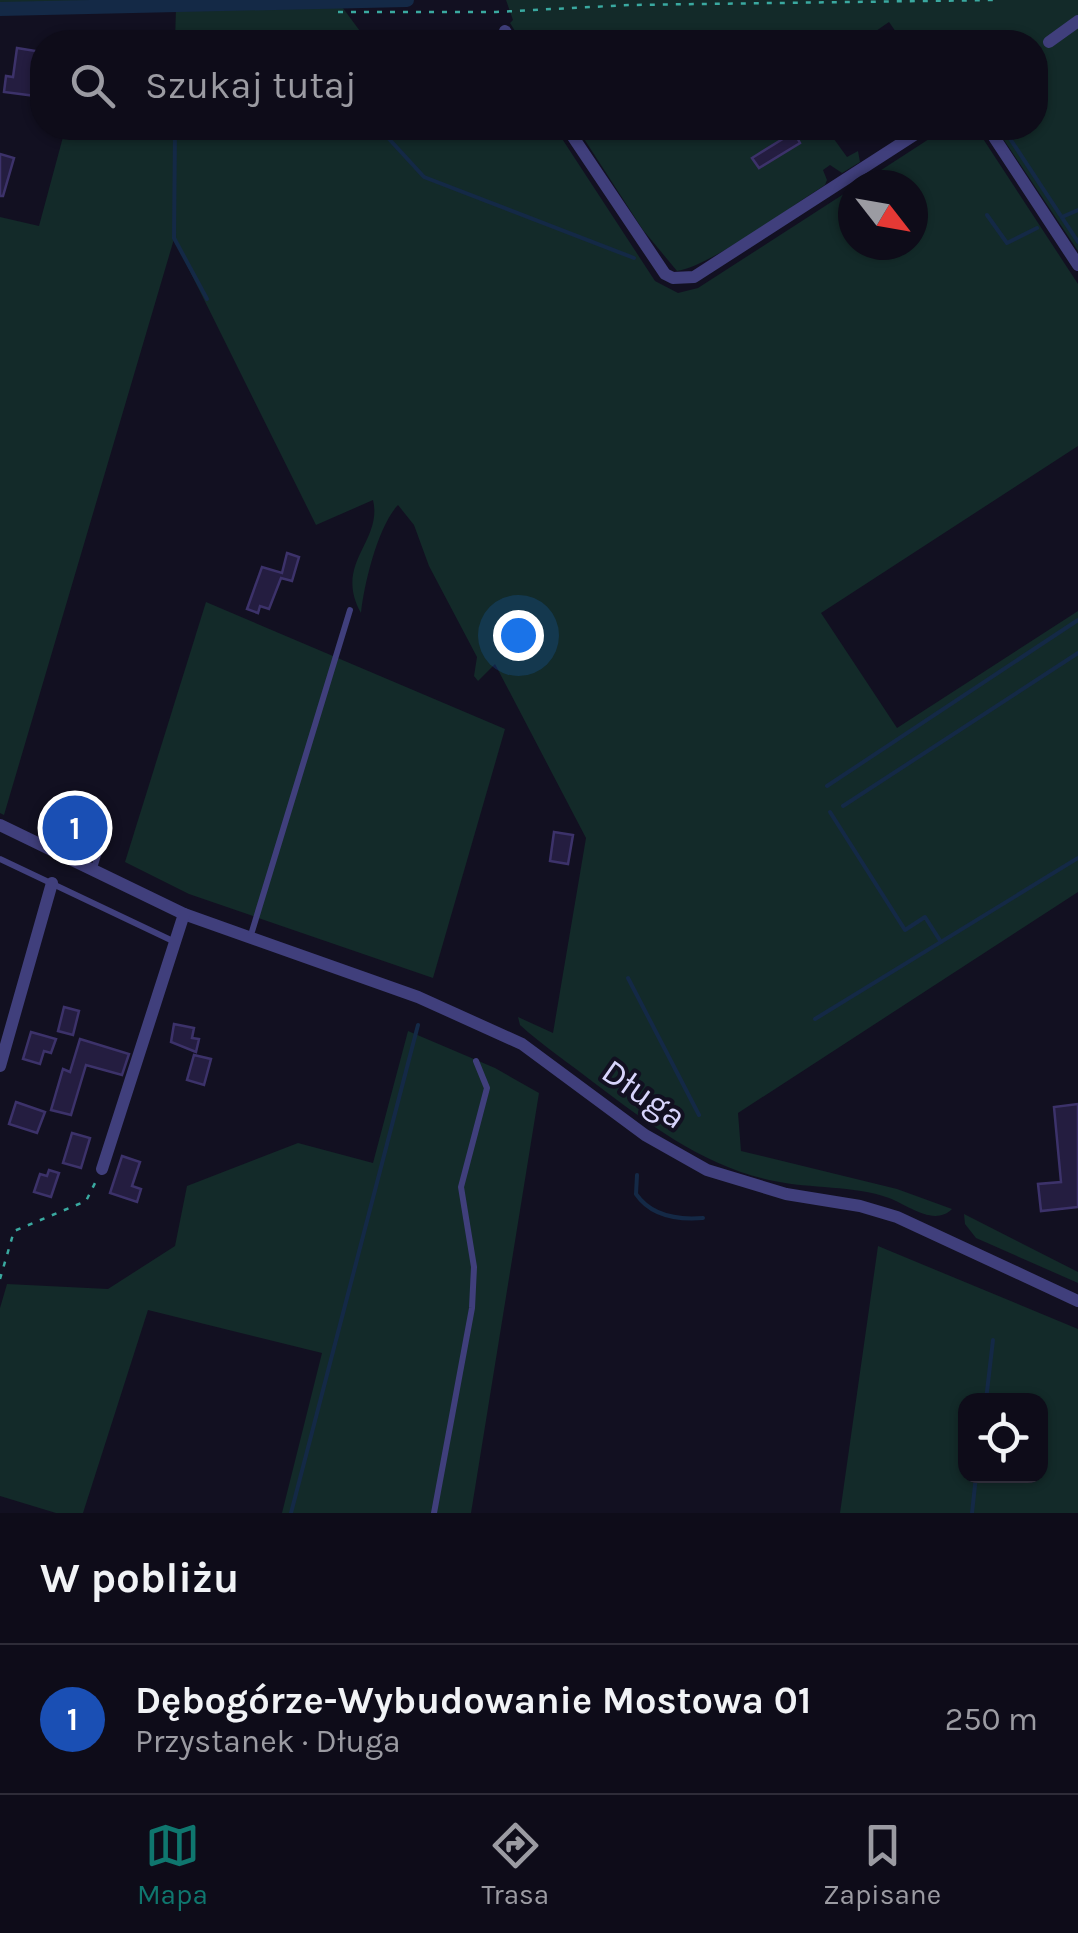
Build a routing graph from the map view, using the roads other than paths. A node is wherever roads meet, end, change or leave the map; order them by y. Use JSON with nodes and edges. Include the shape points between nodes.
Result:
{"nodes":[{"id":1,"x":1078,"y":21,"type":"edge"},
{"id":2,"x":1049,"y":42,"type":"dead end"},
{"id":3,"x":575,"y":140,"type":"edge"},
{"id":4,"x":906,"y":140,"type":"edge"},
{"id":5,"x":996,"y":140,"type":"edge"},
{"id":6,"x":1078,"y":265,"type":"edge"},
{"id":7,"x":350,"y":610,"type":"dead end"},
{"id":8,"x":0,"y":826,"type":"edge"},
{"id":9,"x":43,"y":846,"type":"junction"},
{"id":10,"x":0,"y":860,"type":"edge"},
{"id":11,"x":94,"y":868,"type":"junction"},
{"id":12,"x":52,"y":884,"type":"junction"},
{"id":13,"x":184,"y":914,"type":"junction"},
{"id":14,"x":250,"y":938,"type":"junction"},
{"id":15,"x":175,"y":942,"type":"junction"},
{"id":16,"x":476,"y":1061,"type":"dead end"},
{"id":17,"x":0,"y":1066,"type":"edge"},
{"id":18,"x":102,"y":1169,"type":"road end"},
{"id":19,"x":1078,"y":1300,"type":"edge"},
{"id":20,"x":434,"y":1513,"type":"edge"}],
"edges":[{"from":1,"to":2,"type":"street"},
{"from":3,"to":4,"type":"street","via":[[665,274],[683,279]]},
{"from":5,"to":6,"type":"street"},
{"from":7,"to":14,"type":"lane"},
{"from":8,"to":9,"type":"street","name":"Długa"},
{"from":9,"to":11,"type":"street","name":"Długa"},
{"from":9,"to":11,"type":"lane","via":[[74,836],[86,840],[98,855]]},
{"from":10,"to":12,"type":"lane"},
{"from":11,"to":13,"type":"street","name":"Długa"},
{"from":12,"to":15,"type":"lane"},
{"from":12,"to":17,"type":"street"},
{"from":13,"to":14,"type":"street","name":"Długa"},
{"from":13,"to":15,"type":"street"},
{"from":14,"to":19,"type":"street","name":"Długa","via":[[418,997],[522,1044],[645,1135],[707,1170],[897,1217]]},
{"from":15,"to":18,"type":"street"},
{"from":16,"to":20,"type":"lane","via":[[488,1088],[460,1187],[474,1267],[472,1308]]}]}
